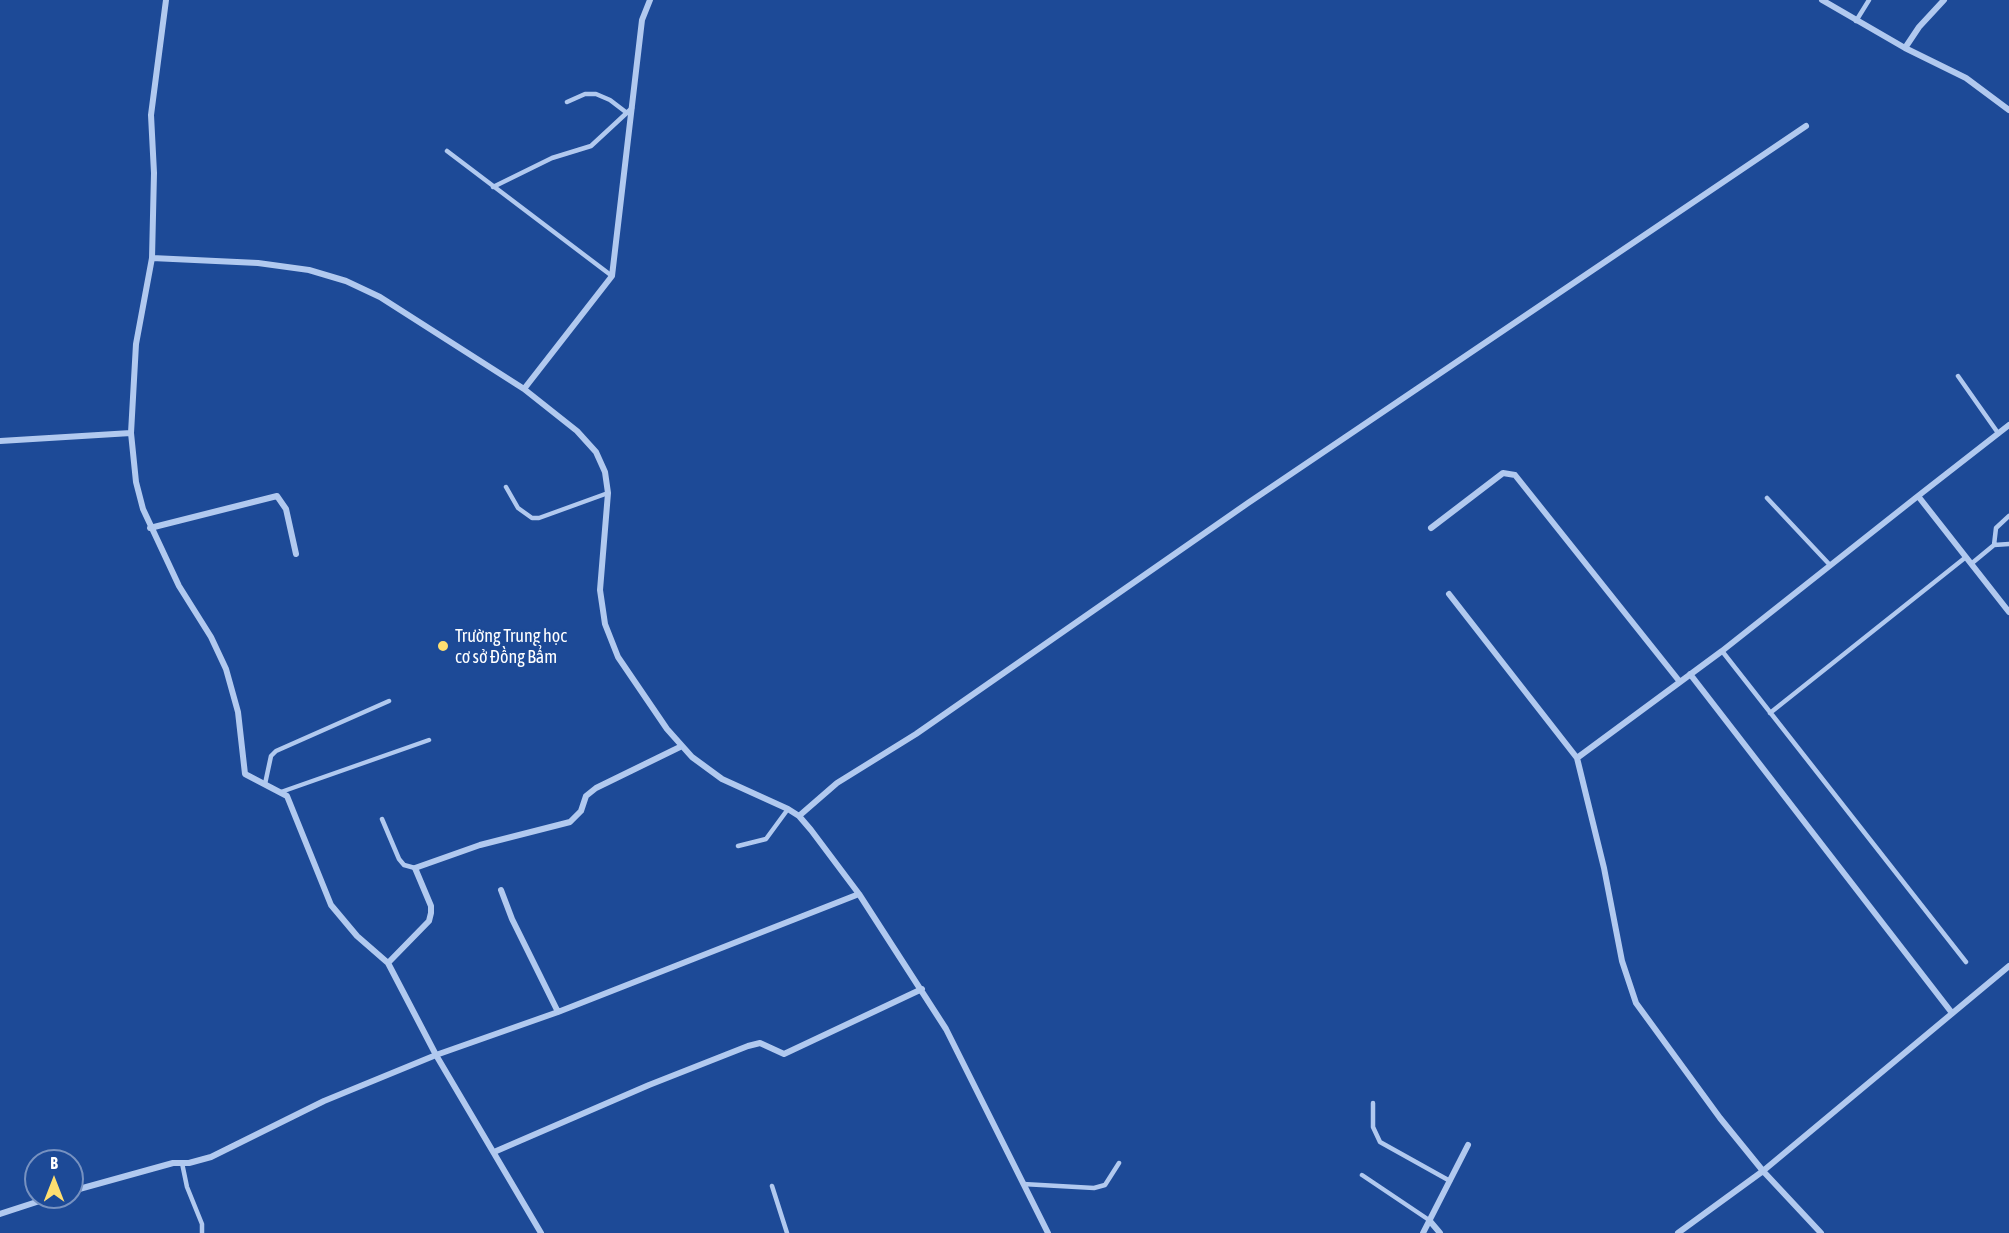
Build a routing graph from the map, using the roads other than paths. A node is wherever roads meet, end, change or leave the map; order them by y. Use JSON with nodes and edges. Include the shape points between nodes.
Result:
{"nodes":[{"id":1,"x":166,"y":0,"type":"edge"},
{"id":2,"x":650,"y":0,"type":"edge"},
{"id":3,"x":1822,"y":0,"type":"edge"},
{"id":4,"x":1869,"y":0,"type":"edge"},
{"id":5,"x":1944,"y":0,"type":"edge"},
{"id":6,"x":1856,"y":21,"type":"junction"},
{"id":7,"x":1905,"y":48,"type":"junction"},
{"id":8,"x":567,"y":102,"type":"dead end"},
{"id":9,"x":634,"y":106,"type":"junction"},
{"id":10,"x":2009,"y":110,"type":"edge"},
{"id":11,"x":627,"y":113,"type":"junction"},
{"id":12,"x":1806,"y":126,"type":"dead end"},
{"id":13,"x":447,"y":151,"type":"dead end"},
{"id":14,"x":493,"y":188,"type":"junction"},
{"id":15,"x":152,"y":258,"type":"junction"},
{"id":16,"x":612,"y":276,"type":"junction"},
{"id":17,"x":1958,"y":376,"type":"dead end"},
{"id":18,"x":524,"y":388,"type":"junction"},
{"id":19,"x":2009,"y":425,"type":"edge"},
{"id":20,"x":131,"y":433,"type":"junction"},
{"id":21,"x":1998,"y":433,"type":"junction"},
{"id":22,"x":0,"y":441,"type":"edge"},
{"id":23,"x":506,"y":487,"type":"dead end"},
{"id":24,"x":608,"y":493,"type":"junction"},
{"id":25,"x":1918,"y":496,"type":"junction"},
{"id":26,"x":1767,"y":498,"type":"dead end"},
{"id":27,"x":2009,"y":516,"type":"edge"},
{"id":28,"x":150,"y":528,"type":"junction"},
{"id":29,"x":1431,"y":528,"type":"dead end"},
{"id":30,"x":2009,"y":544,"type":"edge"},
{"id":31,"x":1994,"y":545,"type":"junction"},
{"id":32,"x":296,"y":554,"type":"dead end"},
{"id":33,"x":1966,"y":557,"type":"junction"},
{"id":34,"x":1829,"y":564,"type":"junction"},
{"id":35,"x":1971,"y":564,"type":"junction"},
{"id":36,"x":1449,"y":594,"type":"dead end"},
{"id":37,"x":2008,"y":609,"type":"edge"},
{"id":38,"x":1722,"y":651,"type":"junction"},
{"id":39,"x":1690,"y":674,"type":"junction"},
{"id":40,"x":1680,"y":682,"type":"junction"},
{"id":41,"x":389,"y":701,"type":"dead end"},
{"id":42,"x":1770,"y":713,"type":"junction"},
{"id":43,"x":429,"y":740,"type":"dead end"},
{"id":44,"x":682,"y":746,"type":"junction"},
{"id":45,"x":1577,"y":758,"type":"junction"},
{"id":46,"x":265,"y":784,"type":"junction"},
{"id":47,"x":282,"y":792,"type":"junction"},
{"id":48,"x":788,"y":809,"type":"junction"},
{"id":49,"x":799,"y":816,"type":"junction"},
{"id":50,"x":382,"y":819,"type":"dead end"},
{"id":51,"x":738,"y":846,"type":"dead end"},
{"id":52,"x":415,"y":868,"type":"junction"},
{"id":53,"x":501,"y":890,"type":"dead end"},
{"id":54,"x":859,"y":894,"type":"junction"},
{"id":55,"x":1966,"y":962,"type":"dead end"},
{"id":56,"x":388,"y":963,"type":"junction"},
{"id":57,"x":2009,"y":966,"type":"edge"},
{"id":58,"x":922,"y":989,"type":"junction"},
{"id":59,"x":558,"y":1012,"type":"junction"},
{"id":60,"x":1952,"y":1014,"type":"junction"},
{"id":61,"x":436,"y":1055,"type":"junction"},
{"id":62,"x":1373,"y":1102,"type":"dead end"},
{"id":63,"x":1468,"y":1145,"type":"dead end"},
{"id":64,"x":494,"y":1152,"type":"junction"},
{"id":65,"x":182,"y":1163,"type":"junction"},
{"id":66,"x":1119,"y":1163,"type":"dead end"},
{"id":67,"x":1763,"y":1171,"type":"junction"},
{"id":68,"x":1362,"y":1175,"type":"dead end"},
{"id":69,"x":1450,"y":1181,"type":"junction"},
{"id":70,"x":1023,"y":1184,"type":"junction"},
{"id":71,"x":772,"y":1186,"type":"dead end"},
{"id":72,"x":84,"y":1188,"type":"edge"},
{"id":73,"x":24,"y":1206,"type":"edge"},
{"id":74,"x":0,"y":1214,"type":"edge"},
{"id":75,"x":1429,"y":1220,"type":"junction"},
{"id":76,"x":202,"y":1233,"type":"edge"},
{"id":77,"x":541,"y":1233,"type":"edge"},
{"id":78,"x":787,"y":1233,"type":"edge"},
{"id":79,"x":1048,"y":1233,"type":"edge"},
{"id":80,"x":1422,"y":1233,"type":"edge"},
{"id":81,"x":1440,"y":1233,"type":"edge"},
{"id":82,"x":1678,"y":1233,"type":"edge"},
{"id":83,"x":1821,"y":1233,"type":"edge"}],
"edges":[{"from":1,"to":15,"type":"street","via":[[151,115]]},
{"from":2,"to":9,"type":"street","via":[[642,20]]},
{"from":3,"to":6,"type":"street"},
{"from":4,"to":6,"type":"lane"},
{"from":5,"to":7,"type":"street"},
{"from":6,"to":7,"type":"street"},
{"from":7,"to":10,"type":"street","via":[[1966,78]]},
{"from":8,"to":11,"type":"lane","via":[[596,94]]},
{"from":9,"to":11,"type":"lane"},
{"from":9,"to":16,"type":"street"},
{"from":11,"to":14,"type":"lane","via":[[591,146],[552,158]]},
{"from":12,"to":49,"type":"street","via":[[1248,503],[916,734],[837,783]]},
{"from":13,"to":14,"type":"lane"},
{"from":14,"to":16,"type":"lane"},
{"from":15,"to":18,"type":"street","via":[[258,263],[309,270],[345,281],[380,297]]},
{"from":15,"to":20,"type":"street","via":[[136,344]]},
{"from":16,"to":18,"type":"street"},
{"from":17,"to":21,"type":"lane"},
{"from":18,"to":24,"type":"street","via":[[578,431],[596,452],[605,472]]},
{"from":19,"to":21,"type":"street"},
{"from":20,"to":22,"type":"street"},
{"from":20,"to":28,"type":"street","via":[[136,482]]},
{"from":21,"to":25,"type":"street"},
{"from":23,"to":24,"type":"lane","via":[[518,508],[540,519]]},
{"from":24,"to":44,"type":"street","via":[[600,590],[605,624],[618,657]]},
{"from":25,"to":33,"type":"street"},
{"from":25,"to":34,"type":"street"},
{"from":26,"to":34,"type":"lane"},
{"from":27,"to":31,"type":"lane","via":[[1996,528]]},
{"from":28,"to":32,"type":"street","via":[[277,496],[286,509]]},
{"from":28,"to":46,"type":"street","via":[[226,669],[238,712],[245,774]]},
{"from":29,"to":40,"type":"street","via":[[1503,473],[1515,475]]},
{"from":30,"to":31,"type":"lane"},
{"from":31,"to":35,"type":"lane"},
{"from":33,"to":35,"type":"street"},
{"from":33,"to":42,"type":"lane"},
{"from":34,"to":38,"type":"street"},
{"from":35,"to":37,"type":"street"},
{"from":36,"to":45,"type":"street"},
{"from":38,"to":39,"type":"street"},
{"from":38,"to":42,"type":"lane"},
{"from":39,"to":40,"type":"street"},
{"from":39,"to":60,"type":"street"},
{"from":40,"to":45,"type":"street"},
{"from":41,"to":46,"type":"lane","via":[[276,751]]},
{"from":42,"to":55,"type":"lane"},
{"from":43,"to":47,"type":"lane"},
{"from":44,"to":48,"type":"street","via":[[722,779]]},
{"from":44,"to":52,"type":"street","via":[[596,788],[586,796],[576,819],[570,822],[480,845]]},
{"from":45,"to":67,"type":"street","via":[[1622,961],[1636,1003]]},
{"from":46,"to":47,"type":"street"},
{"from":47,"to":56,"type":"street","via":[[291,803],[331,905],[357,936]]},
{"from":48,"to":49,"type":"street"},
{"from":48,"to":51,"type":"lane","via":[[766,839]]},
{"from":49,"to":54,"type":"street"},
{"from":50,"to":52,"type":"lane","via":[[399,859]]},
{"from":52,"to":56,"type":"street","via":[[431,906],[429,921]]},
{"from":53,"to":59,"type":"street"},
{"from":54,"to":58,"type":"street"},
{"from":54,"to":59,"type":"street"},
{"from":56,"to":61,"type":"street"},
{"from":57,"to":60,"type":"street"},
{"from":58,"to":64,"type":"street","via":[[784,1054],[760,1043],[748,1046]]},
{"from":58,"to":70,"type":"street","via":[[961,1055]]},
{"from":59,"to":61,"type":"street"},
{"from":60,"to":67,"type":"street"},
{"from":61,"to":64,"type":"street"},
{"from":61,"to":65,"type":"street","via":[[324,1101],[211,1157]]},
{"from":62,"to":69,"type":"lane","via":[[1373,1127],[1380,1142]]},
{"from":63,"to":69,"type":"street"},
{"from":64,"to":77,"type":"street"},
{"from":65,"to":72,"type":"street"},
{"from":65,"to":76,"type":"lane"},
{"from":66,"to":70,"type":"lane","via":[[1106,1185],[1078,1188]]},
{"from":67,"to":82,"type":"street"},
{"from":67,"to":83,"type":"street"},
{"from":68,"to":75,"type":"lane"},
{"from":69,"to":75,"type":"street"},
{"from":70,"to":79,"type":"street"},
{"from":71,"to":78,"type":"lane"},
{"from":73,"to":74,"type":"street"},
{"from":75,"to":80,"type":"street"},
{"from":75,"to":81,"type":"street"}]}
